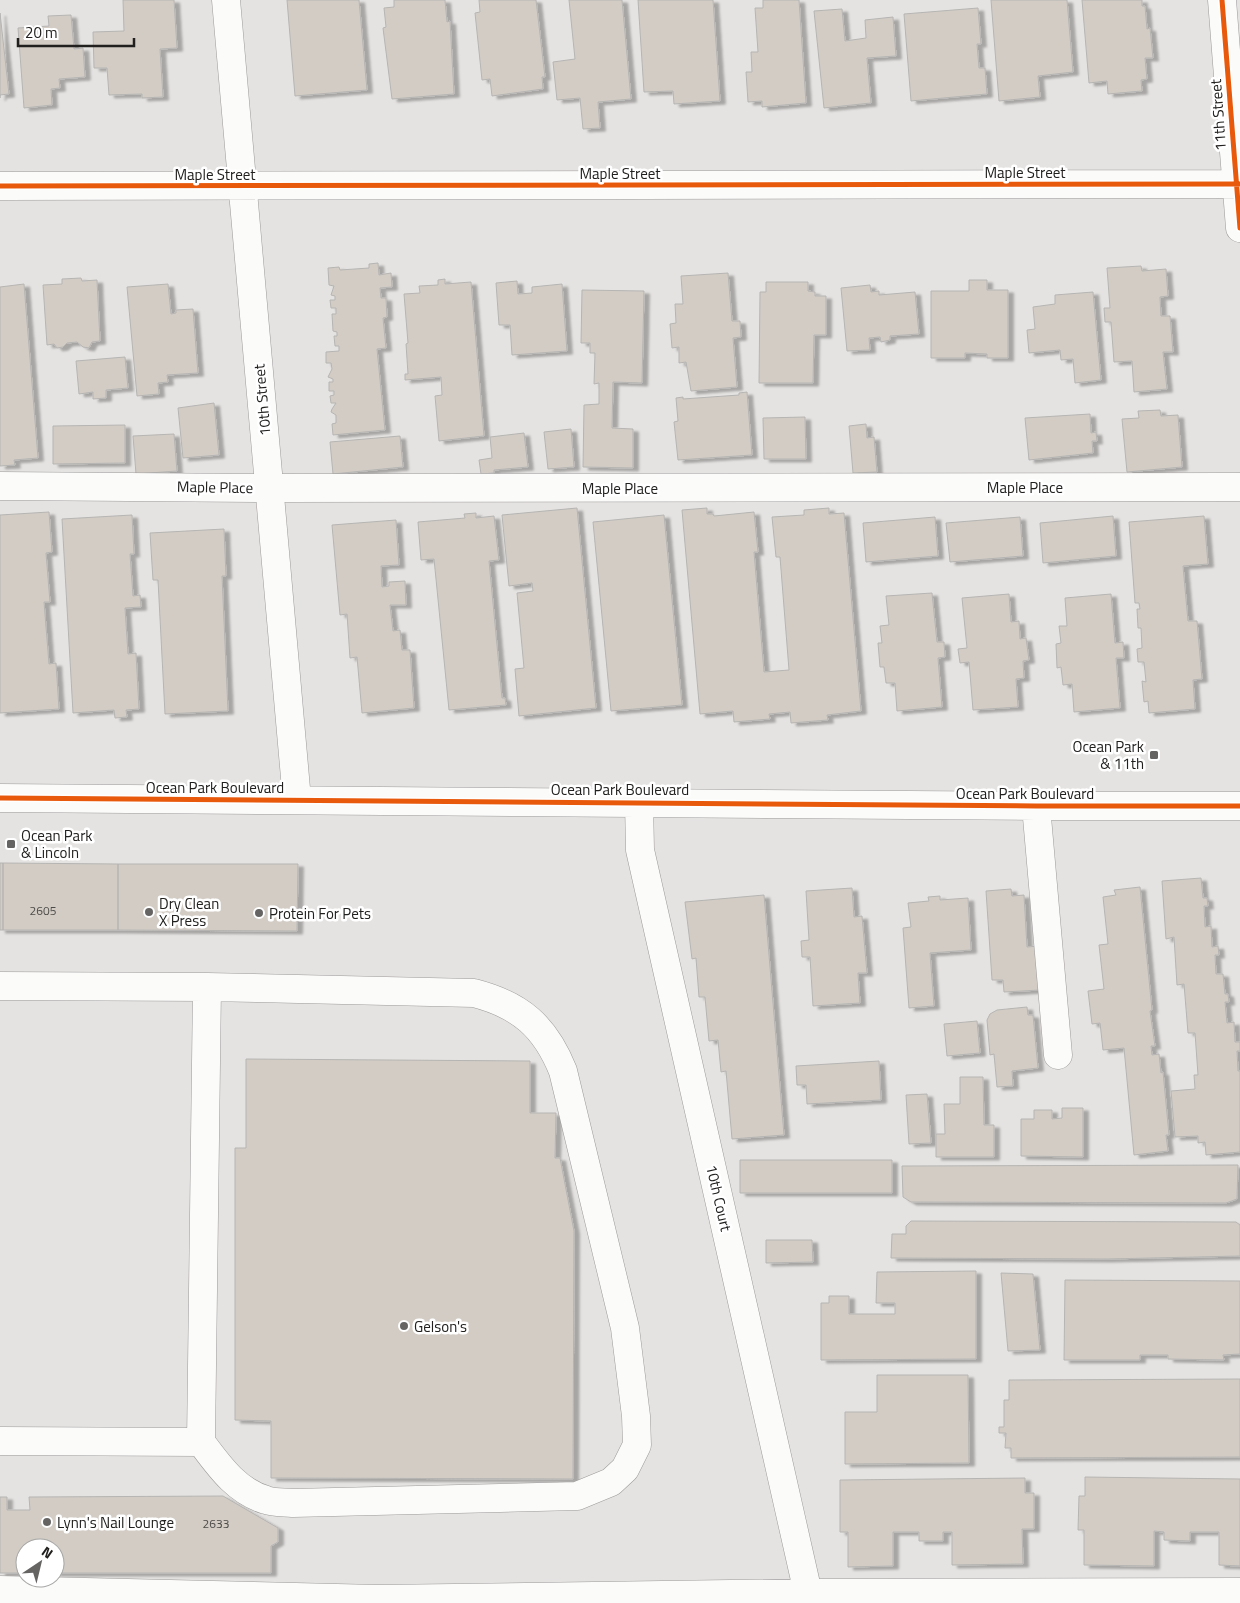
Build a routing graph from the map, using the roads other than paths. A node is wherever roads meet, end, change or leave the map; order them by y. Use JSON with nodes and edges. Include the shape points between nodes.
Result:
{"nodes":[{"id":1,"x":226,"y":0,"type":"edge"},
{"id":2,"x":1222,"y":0,"type":"edge"},
{"id":3,"x":1238,"y":184,"type":"edge"},
{"id":4,"x":0,"y":186,"type":"edge"},
{"id":5,"x":243,"y":186,"type":"junction"},
{"id":6,"x":1240,"y":228,"type":"edge"},
{"id":7,"x":0,"y":486,"type":"edge"},
{"id":8,"x":1240,"y":487,"type":"edge"},
{"id":9,"x":270,"y":488,"type":"junction"},
{"id":10,"x":0,"y":798,"type":"edge"},
{"id":11,"x":297,"y":800,"type":"junction"},
{"id":12,"x":639,"y":802,"type":"junction"},
{"id":13,"x":1036,"y":806,"type":"junction"},
{"id":14,"x":1240,"y":806,"type":"edge"},
{"id":15,"x":0,"y":986,"type":"edge"},
{"id":16,"x":207,"y":987,"type":"junction"},
{"id":17,"x":1058,"y":1055,"type":"dead end"},
{"id":18,"x":0,"y":1441,"type":"edge"},
{"id":19,"x":202,"y":1442,"type":"junction"},
{"id":20,"x":0,"y":1590,"type":"edge"},
{"id":21,"x":808,"y":1592,"type":"junction"},
{"id":22,"x":1240,"y":1592,"type":"edge"}],
"edges":[{"from":1,"to":5,"type":"street","name":"10th Street"},
{"from":2,"to":3,"type":"street","name":"11th Street"},
{"from":3,"to":5,"type":"street","name":"Maple Street"},
{"from":3,"to":6,"type":"street","name":"11th Street"},
{"from":4,"to":5,"type":"street","name":"Maple Street"},
{"from":5,"to":9,"type":"street","name":"10th Street"},
{"from":7,"to":9,"type":"street","name":"Maple Place"},
{"from":8,"to":9,"type":"street","name":"Maple Place"},
{"from":9,"to":11,"type":"street","name":"10th Street"},
{"from":10,"to":11,"type":"street","name":"Ocean Park Boulevard"},
{"from":11,"to":12,"type":"street","name":"Ocean Park Boulevard"},
{"from":12,"to":13,"type":"street","name":"Ocean Park Boulevard"},
{"from":12,"to":21,"type":"street","name":"10th Court","via":[[640,850]]},
{"from":13,"to":14,"type":"street","name":"Ocean Park Boulevard"},
{"from":13,"to":17,"type":"street"},
{"from":15,"to":16,"type":"street"},
{"from":16,"to":19,"type":"street"},
{"from":16,"to":19,"type":"street","via":[[474,992],[494,998],[522,1014],[538,1028],[553,1047],[563,1071],[625,1328],[637,1445],[625,1469],[611,1482],[577,1496],[293,1503],[267,1500],[250,1493],[227,1477]]},
{"from":18,"to":19,"type":"street"},
{"from":20,"to":21,"type":"street","via":[[378,1598]]},
{"from":21,"to":22,"type":"street"}]}
